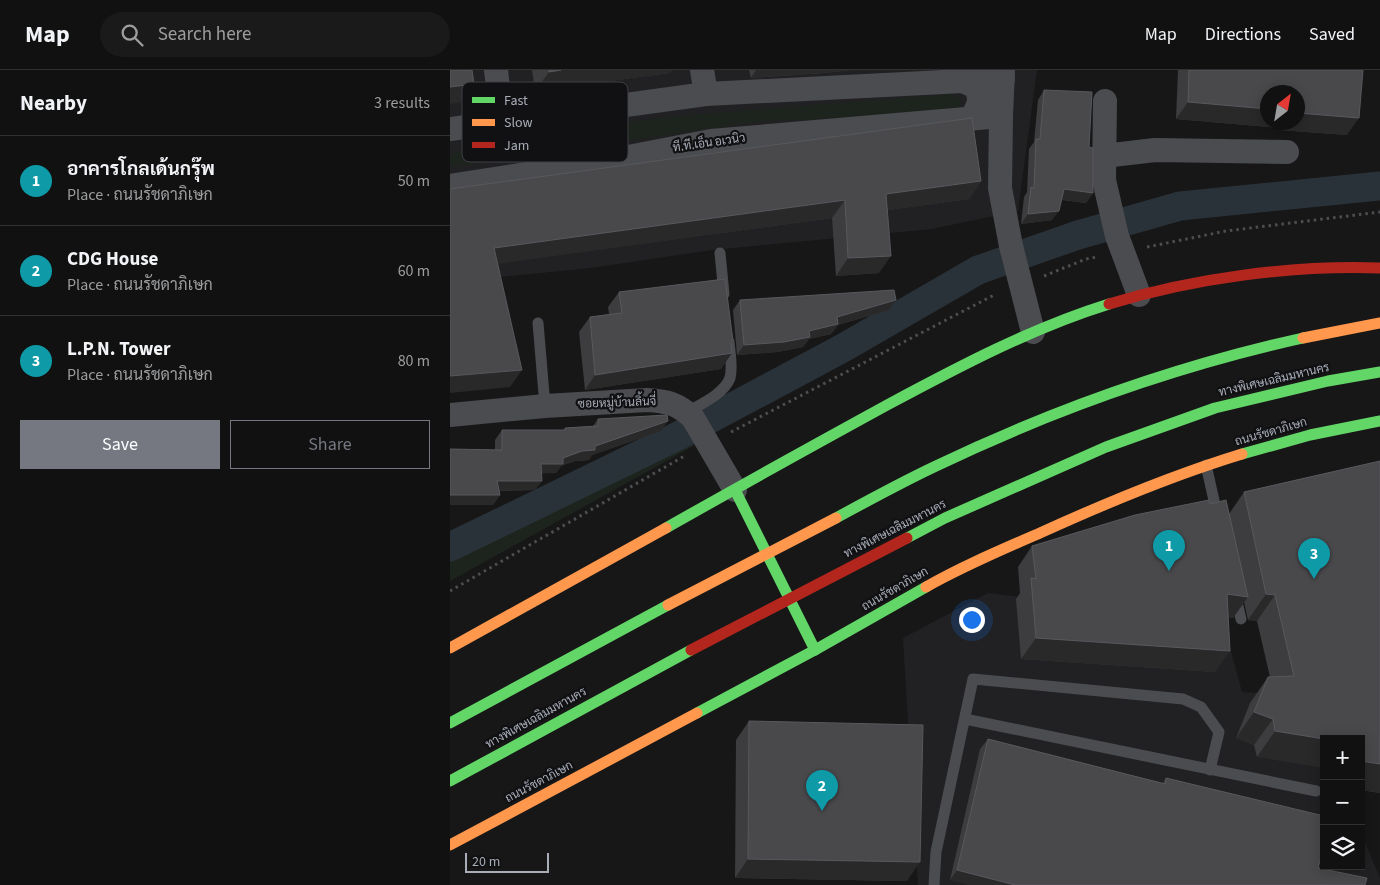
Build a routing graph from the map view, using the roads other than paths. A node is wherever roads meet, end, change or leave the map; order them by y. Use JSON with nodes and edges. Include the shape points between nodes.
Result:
{"nodes":[{"id":1,"x":702,"y":70,"type":"edge"},
{"id":2,"x":1003,"y":74,"type":"edge"},
{"id":3,"x":963,"y":81,"type":"junction"},
{"id":4,"x":706,"y":94,"type":"junction"},
{"id":5,"x":1104,"y":100,"type":"dead end"},
{"id":6,"x":628,"y":105,"type":"edge"},
{"id":7,"x":1000,"y":116,"type":"junction"},
{"id":8,"x":971,"y":119,"type":"junction"},
{"id":9,"x":1287,"y":152,"type":"dead end"},
{"id":10,"x":1104,"y":156,"type":"junction"},
{"id":11,"x":628,"y":157,"type":"edge"},
{"id":12,"x":602,"y":162,"type":"edge"},
{"id":13,"x":450,"y":186,"type":"edge"},
{"id":14,"x":720,"y":253,"type":"dead end"},
{"id":15,"x":1380,"y":259,"type":"edge"},
{"id":16,"x":1354,"y":267,"type":"junction"},
{"id":17,"x":1380,"y":268,"type":"edge"},
{"id":18,"x":1139,"y":294,"type":"junction"},
{"id":19,"x":726,"y":310,"type":"edge"},
{"id":20,"x":538,"y":323,"type":"dead end"},
{"id":21,"x":1380,"y":323,"type":"edge"},
{"id":22,"x":728,"y":328,"type":"edge"},
{"id":23,"x":1033,"y":332,"type":"junction"},
{"id":24,"x":1380,"y":372,"type":"edge"},
{"id":25,"x":545,"y":406,"type":"junction"},
{"id":26,"x":450,"y":415,"type":"edge"},
{"id":27,"x":1380,"y":421,"type":"edge"},
{"id":28,"x":695,"y":422,"type":"junction"},
{"id":29,"x":1206,"y":465,"type":"junction"},
{"id":30,"x":735,"y":490,"type":"junction"},
{"id":31,"x":1220,"y":526,"type":"edge"},
{"id":32,"x":1233,"y":582,"type":"edge"},
{"id":33,"x":1241,"y":619,"type":"edge"},
{"id":34,"x":450,"y":648,"type":"edge"},
{"id":35,"x":814,"y":650,"type":"junction"},
{"id":36,"x":965,"y":719,"type":"junction"},
{"id":37,"x":450,"y":723,"type":"edge"},
{"id":38,"x":1210,"y":770,"type":"junction"},
{"id":39,"x":450,"y":781,"type":"edge"},
{"id":40,"x":1316,"y":791,"type":"dead end"},
{"id":41,"x":450,"y":845,"type":"edge"},
{"id":42,"x":934,"y":885,"type":"edge"}],
"edges":[{"from":1,"to":4,"type":"street"},
{"from":2,"to":3,"type":"street"},
{"from":2,"to":7,"type":"street"},
{"from":3,"to":4,"type":"street"},
{"from":3,"to":8,"type":"street","via":[[976,87],[980,98]]},
{"from":4,"to":6,"type":"street"},
{"from":5,"to":10,"type":"street"},
{"from":7,"to":8,"type":"street","name":"ที.ที.เอ็น อเวนิว"},
{"from":7,"to":23,"type":"street","via":[[1000,188]]},
{"from":8,"to":11,"type":"street","name":"ที.ที.เอ็น อเวนิว","via":[[711,141]]},
{"from":9,"to":10,"type":"street","via":[[1155,150]]},
{"from":10,"to":18,"type":"street","via":[[1104,180],[1118,236]]},
{"from":12,"to":13,"type":"street","name":"ที.ที.เอ็น อเวนิว"},
{"from":14,"to":19,"type":"lane"},
{"from":15,"to":16,"type":"main road"},
{"from":16,"to":17,"type":"main road"},
{"from":16,"to":18,"type":"main road","via":[[1261,273]]},
{"from":18,"to":23,"type":"main road"},
{"from":20,"to":25,"type":"lane"},
{"from":21,"to":37,"type":"main road","bridge":true,"via":[[1332,330],[1197,364],[1072,409],[956,457],[743,566]]},
{"from":22,"to":28,"type":"lane","via":[[730,378],[706,401]]},
{"from":23,"to":30,"type":"main road","via":[[938,379]]},
{"from":24,"to":39,"type":"main road","name":"ทางพิเศษเฉลิมมหานคร","bridge":true,"via":[[1215,408],[1106,447],[944,518],[729,629]]},
{"from":25,"to":26,"type":"street","name":"ซอยหมู่บ้านลิ้นจี่"},
{"from":25,"to":28,"type":"street","name":"ซอยหมู่บ้านลิ้นจี่","via":[[662,401],[674,404]]},
{"from":27,"to":29,"type":"main road","name":"ถนนรัชดาภิเษก","via":[[1310,435]]},
{"from":28,"to":30,"type":"street"},
{"from":29,"to":31,"type":"lane"},
{"from":29,"to":35,"type":"main road","name":"ถนนรัชดาภิเษก","via":[[1102,505],[952,572]]},
{"from":30,"to":34,"type":"main road"},
{"from":30,"to":35,"type":"main road"},
{"from":32,"to":33,"type":"lane"},
{"from":35,"to":41,"type":"main road","name":"ถนนรัชดาภิเษก"},
{"from":36,"to":38,"type":"lane"},
{"from":36,"to":38,"type":"lane","via":[[973,679],[1183,699],[1201,707],[1219,732]]},
{"from":36,"to":42,"type":"lane","via":[[936,852]]},
{"from":38,"to":40,"type":"lane"}]}
